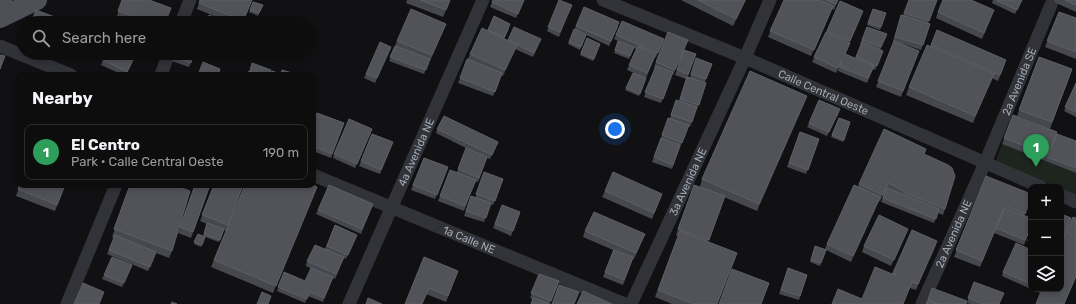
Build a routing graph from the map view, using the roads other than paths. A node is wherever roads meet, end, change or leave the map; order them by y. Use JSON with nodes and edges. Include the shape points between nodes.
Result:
{"nodes":[{"id":1,"x":37,"y":0,"type":"edge"},
{"id":2,"x":190,"y":0,"type":"edge"},
{"id":3,"x":483,"y":0,"type":"edge"},
{"id":4,"x":604,"y":0,"type":"edge"},
{"id":5,"x":770,"y":0,"type":"edge"},
{"id":6,"x":1053,"y":0,"type":"edge"},
{"id":7,"x":184,"y":16,"type":"edge"},
{"id":8,"x":0,"y":18,"type":"edge"},
{"id":9,"x":0,"y":46,"type":"edge"},
{"id":10,"x":16,"y":53,"type":"edge"},
{"id":11,"x":745,"y":58,"type":"junction"},
{"id":12,"x":34,"y":60,"type":"edge"},
{"id":13,"x":166,"y":60,"type":"edge"},
{"id":14,"x":64,"y":72,"type":"edge"},
{"id":15,"x":162,"y":72,"type":"edge"},
{"id":16,"x":984,"y":163,"type":"junction"},
{"id":17,"x":316,"y":176,"type":"edge"},
{"id":18,"x":1034,"y":184,"type":"edge"},
{"id":19,"x":115,"y":188,"type":"edge"},
{"id":20,"x":1064,"y":196,"type":"edge"},
{"id":21,"x":1076,"y":202,"type":"edge"},
{"id":22,"x":391,"y":208,"type":"junction"},
{"id":23,"x":67,"y":304,"type":"edge"},
{"id":24,"x":349,"y":304,"type":"edge"},
{"id":25,"x":624,"y":304,"type":"edge"},
{"id":26,"x":631,"y":304,"type":"edge"},
{"id":27,"x":922,"y":304,"type":"edge"}],
"edges":[{"from":1,"to":8,"type":"main road"},
{"from":2,"to":7,"type":"street"},
{"from":3,"to":22,"type":"street","name":"4a Avenida NE"},
{"from":4,"to":11,"type":"street","name":"Calle Central Oeste"},
{"from":5,"to":11,"type":"street","name":"3a Avenida NE"},
{"from":6,"to":16,"type":"street","name":"2a Avenida SE"},
{"from":9,"to":10,"type":"street"},
{"from":11,"to":16,"type":"street","name":"Calle Central Oeste"},
{"from":11,"to":26,"type":"street","name":"3a Avenida NE"},
{"from":12,"to":14,"type":"street"},
{"from":13,"to":15,"type":"street"},
{"from":16,"to":18,"type":"street","name":"Calle Central Oeste"},
{"from":16,"to":27,"type":"street","name":"2a Avenida NE"},
{"from":17,"to":22,"type":"street","name":"1a Calle NE"},
{"from":19,"to":23,"type":"street"},
{"from":20,"to":21,"type":"street"},
{"from":22,"to":24,"type":"street","name":"4a Avenida NE"},
{"from":22,"to":25,"type":"street","name":"1a Calle NE"}]}
